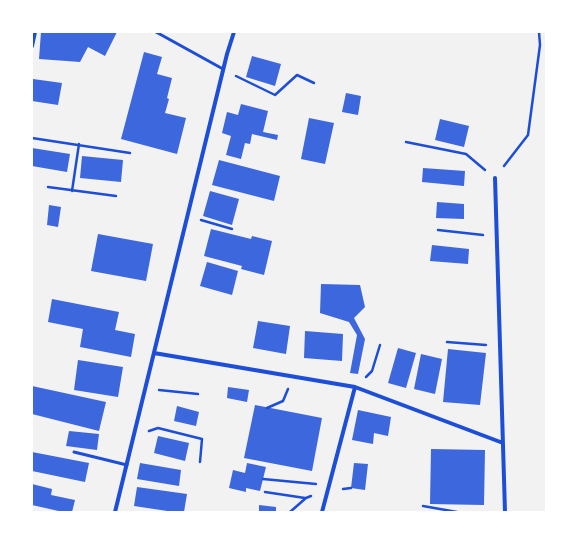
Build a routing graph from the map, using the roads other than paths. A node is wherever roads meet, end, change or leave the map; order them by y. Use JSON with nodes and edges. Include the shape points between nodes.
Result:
{"nodes":[{"id":1,"x":35,"y":32,"type":"edge"},
{"id":2,"x":156,"y":32,"type":"edge"},
{"id":3,"x":234,"y":32,"type":"edge"},
{"id":4,"x":32,"y":46,"type":"edge"},
{"id":5,"x":224,"y":69,"type":"junction"},
{"id":6,"x":495,"y":178,"type":"road end"},
{"id":7,"x":154,"y":354,"type":"junction"},
{"id":8,"x":355,"y":387,"type":"junction"},
{"id":9,"x":503,"y":443,"type":"junction"},
{"id":10,"x":74,"y":452,"type":"dead end"},
{"id":11,"x":127,"y":465,"type":"junction"},
{"id":12,"x":115,"y":512,"type":"edge"},
{"id":13,"x":322,"y":512,"type":"edge"},
{"id":14,"x":505,"y":512,"type":"edge"}],
"edges":[{"from":1,"to":4,"type":"street"},
{"from":2,"to":5,"type":"lane"},
{"from":3,"to":5,"type":"street"},
{"from":5,"to":7,"type":"street"},
{"from":6,"to":9,"type":"street"},
{"from":7,"to":8,"type":"street"},
{"from":7,"to":11,"type":"street"},
{"from":8,"to":9,"type":"street"},
{"from":8,"to":13,"type":"street"},
{"from":9,"to":14,"type":"street"},
{"from":10,"to":11,"type":"lane"},
{"from":11,"to":12,"type":"street"}]}
